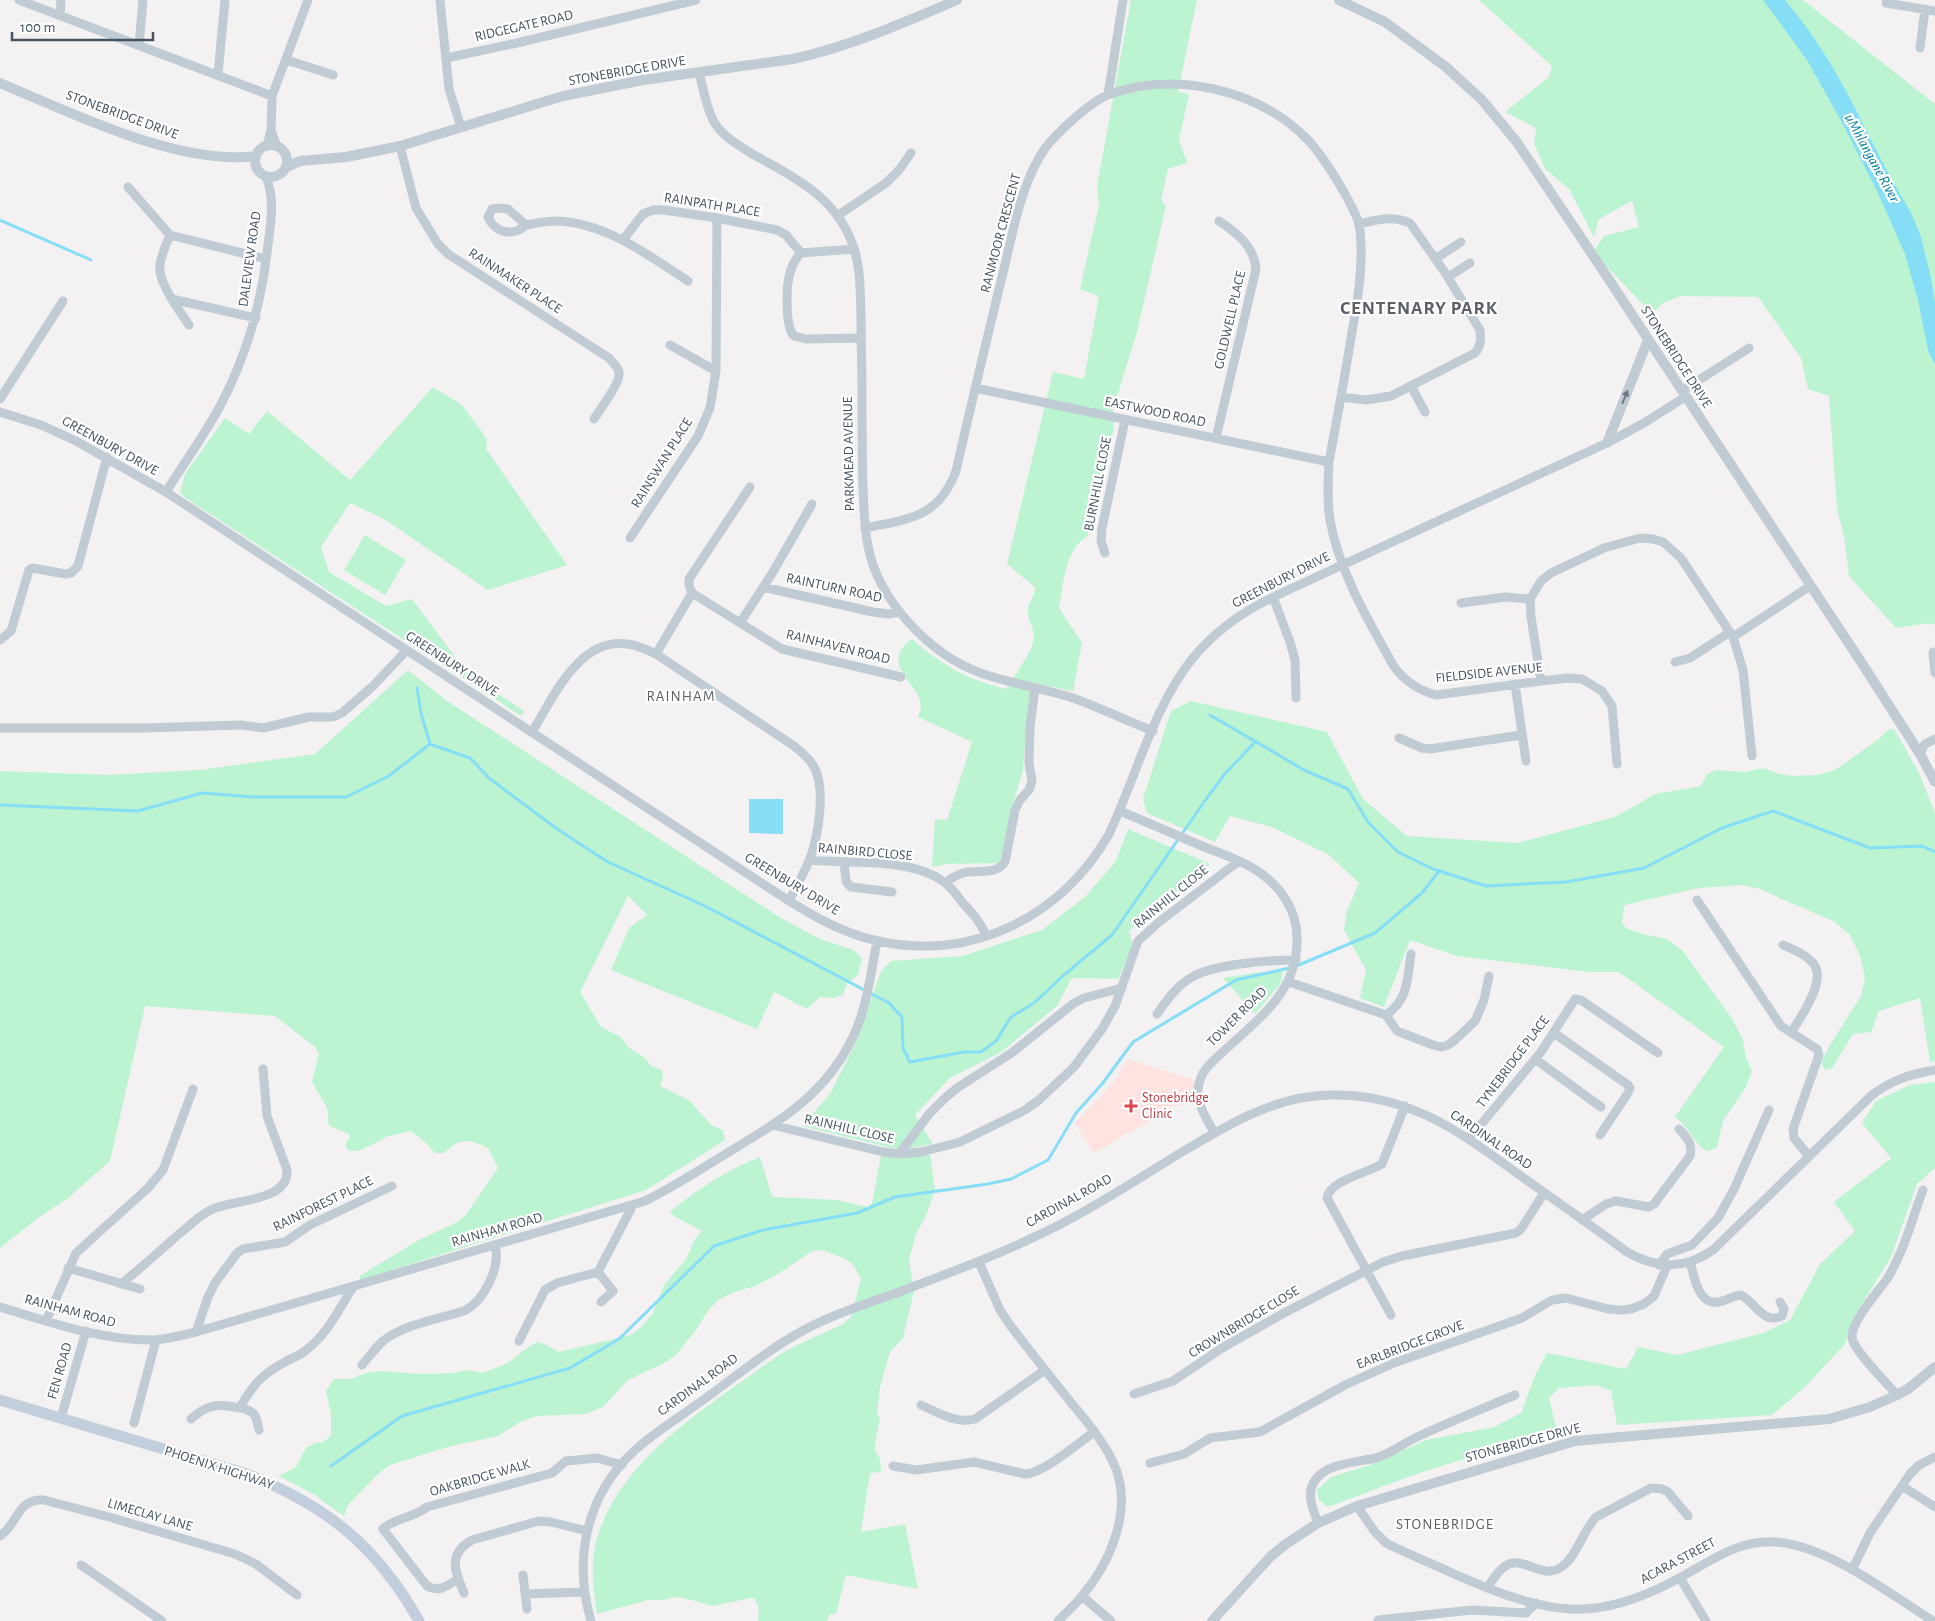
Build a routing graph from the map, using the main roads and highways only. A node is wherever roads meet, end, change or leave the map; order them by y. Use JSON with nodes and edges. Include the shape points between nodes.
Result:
{"nodes":[{"id":1,"x":0,"y":1400,"type":"edge"},
{"id":2,"x":419,"y":1621,"type":"edge"}],
"edges":[{"from":1,"to":2,"type":"main road","name":"PHOENIX HIGHWAY","via":[[247,1474],[277,1486],[335,1521],[378,1561]]}]}
